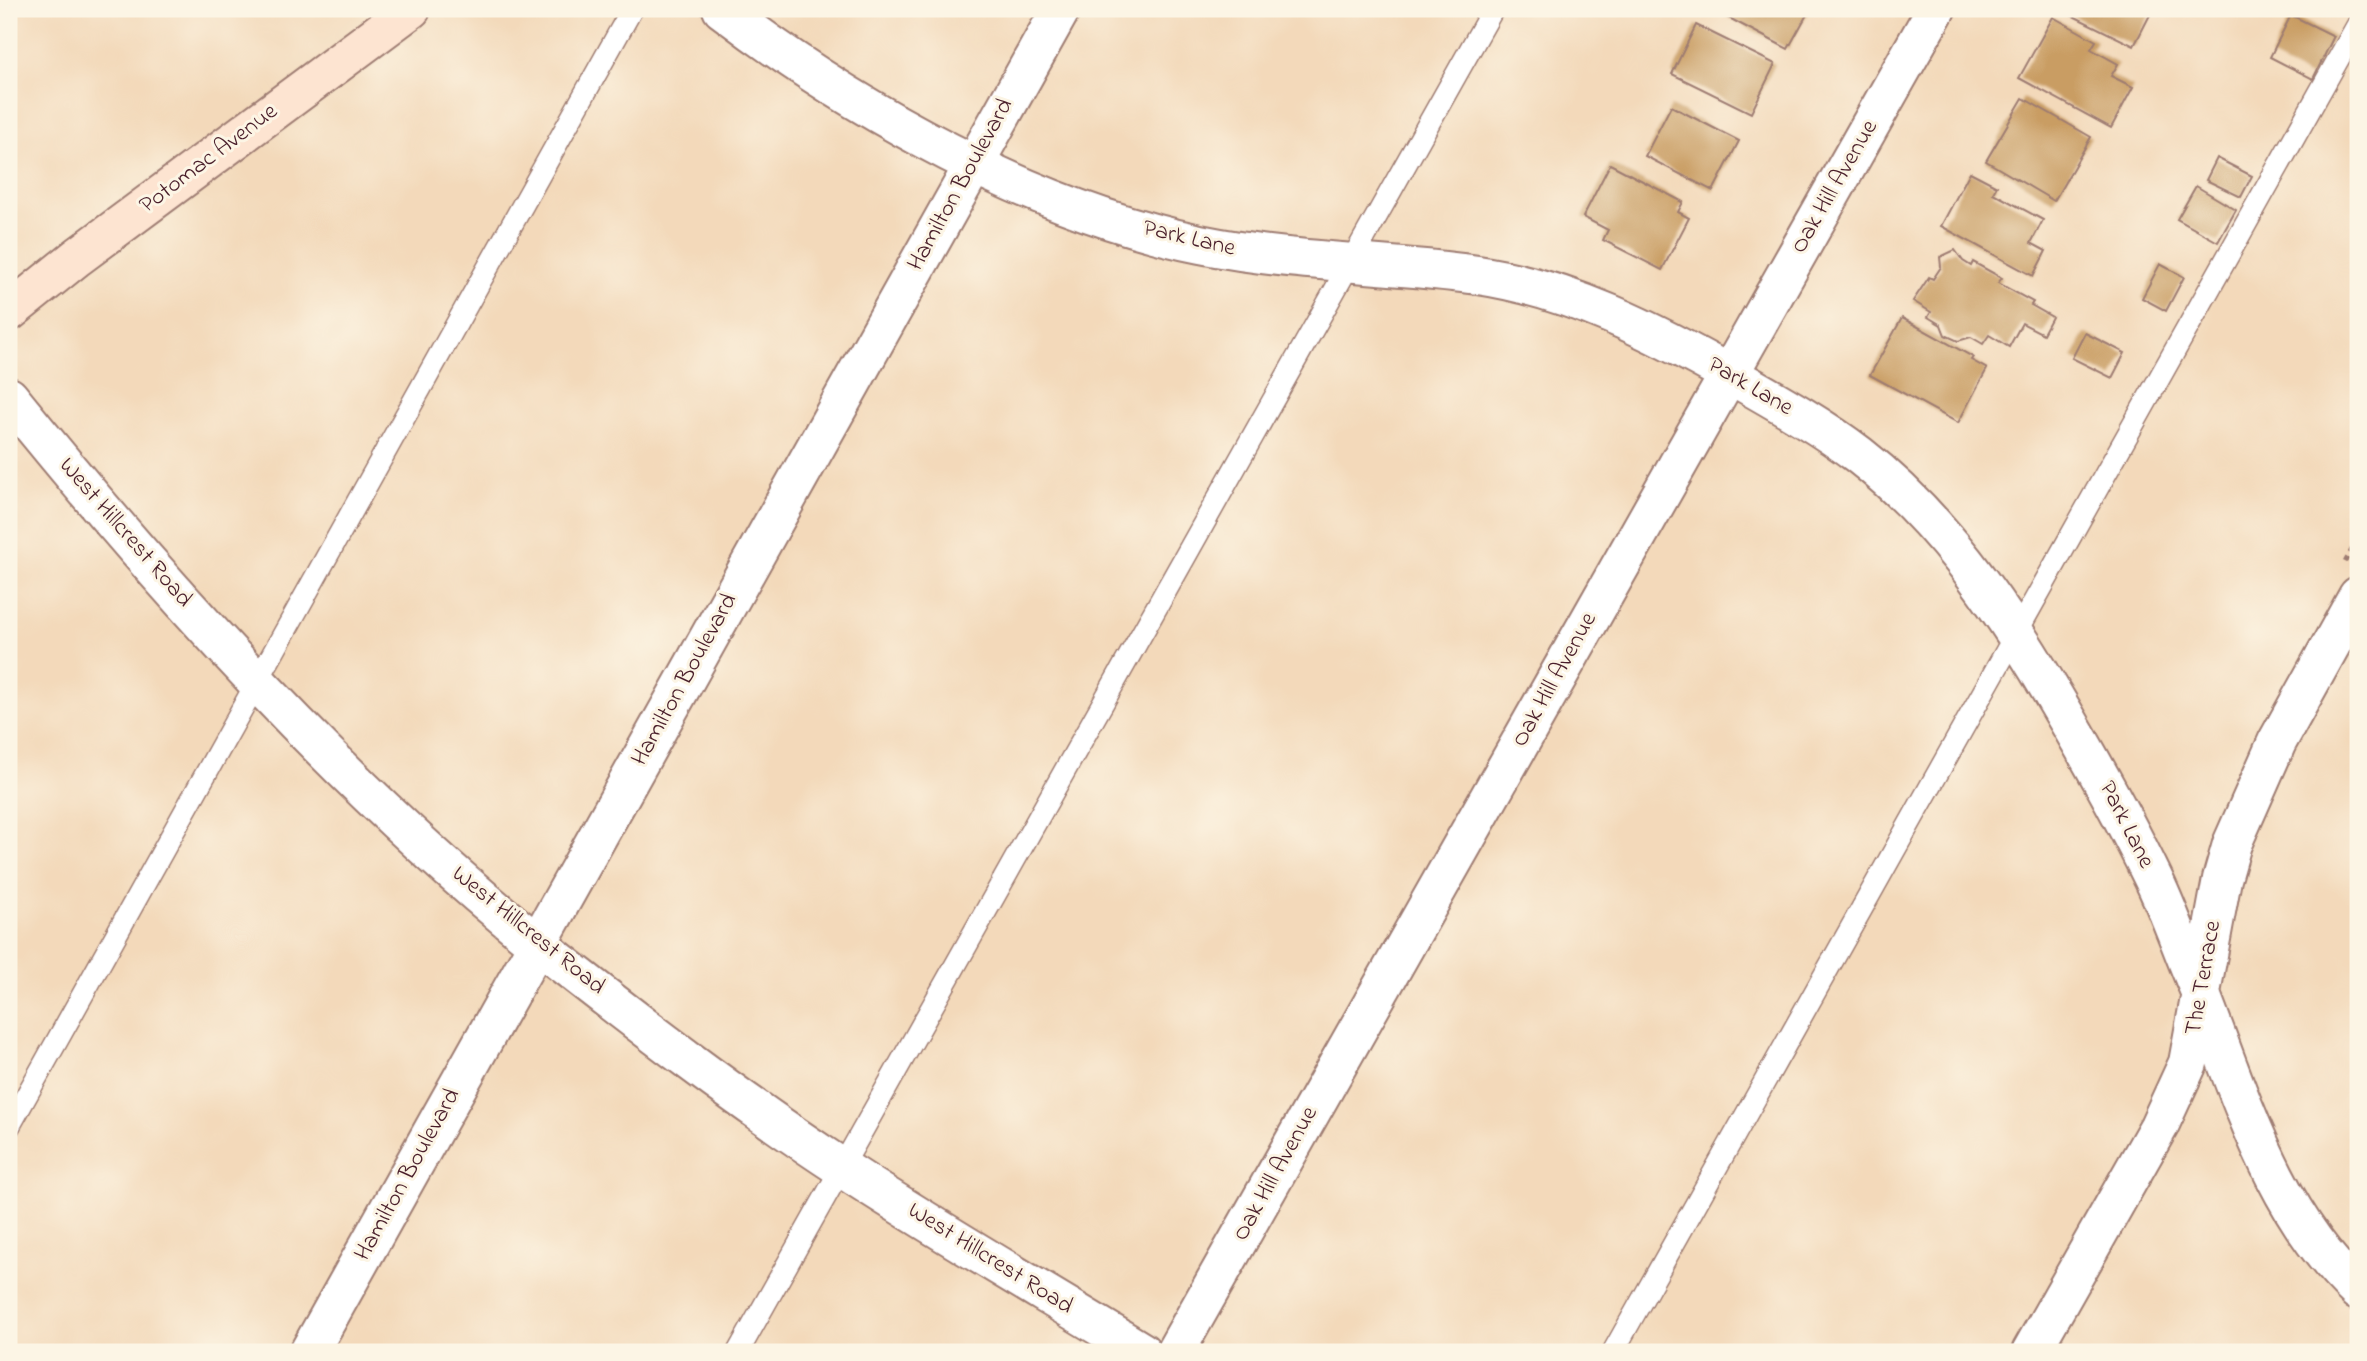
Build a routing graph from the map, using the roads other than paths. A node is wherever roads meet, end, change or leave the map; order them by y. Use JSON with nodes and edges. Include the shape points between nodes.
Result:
{"nodes":[{"id":1,"x":411,"y":9,"type":"edge"},
{"id":2,"x":632,"y":9,"type":"edge"},
{"id":3,"x":722,"y":9,"type":"edge"},
{"id":4,"x":1061,"y":9,"type":"edge"},
{"id":5,"x":1493,"y":9,"type":"edge"},
{"id":6,"x":1936,"y":9,"type":"edge"},
{"id":7,"x":2358,"y":24,"type":"edge"},
{"id":8,"x":972,"y":164,"type":"junction"},
{"id":9,"x":1348,"y":265,"type":"junction"},
{"id":10,"x":9,"y":312,"type":"edge"},
{"id":11,"x":1729,"y":374,"type":"junction"},
{"id":12,"x":9,"y":397,"type":"edge"},
{"id":13,"x":2358,"y":596,"type":"edge"},
{"id":14,"x":2016,"y":633,"type":"junction"},
{"id":15,"x":257,"y":681,"type":"junction"},
{"id":16,"x":538,"y":944,"type":"junction"},
{"id":17,"x":2202,"y":998,"type":"junction"},
{"id":18,"x":9,"y":1127,"type":"edge"},
{"id":19,"x":841,"y":1167,"type":"junction"},
{"id":20,"x":2358,"y":1291,"type":"edge"},
{"id":21,"x":309,"y":1352,"type":"edge"},
{"id":22,"x":738,"y":1352,"type":"edge"},
{"id":23,"x":1142,"y":1352,"type":"edge"},
{"id":24,"x":1175,"y":1352,"type":"edge"},
{"id":25,"x":1614,"y":1352,"type":"edge"},
{"id":26,"x":2031,"y":1352,"type":"edge"}],
"edges":[{"from":1,"to":10,"type":"main road","name":"Potomac Avenue"},
{"from":2,"to":15,"type":"lane"},
{"from":3,"to":8,"type":"street","name":"Park Lane","via":[[823,81]]},
{"from":4,"to":8,"type":"street","name":"Hamilton Boulevard"},
{"from":5,"to":9,"type":"lane"},
{"from":6,"to":11,"type":"street","name":"Oak Hill Avenue"},
{"from":7,"to":14,"type":"lane"},
{"from":8,"to":9,"type":"street","name":"Park Lane","via":[[1140,229],[1212,246]]},
{"from":8,"to":16,"type":"street","name":"Hamilton Boulevard"},
{"from":9,"to":11,"type":"street","name":"Park Lane","via":[[1479,275],[1560,296],[1636,323]]},
{"from":9,"to":19,"type":"lane"},
{"from":11,"to":14,"type":"street","name":"Park Lane","via":[[1856,453],[1892,482],[1951,545]]},
{"from":11,"to":24,"type":"street","name":"Oak Hill Avenue"},
{"from":12,"to":15,"type":"street","name":"West Hillcrest Road","via":[[87,494]]},
{"from":13,"to":17,"type":"street","name":"The Terrace","via":[[2277,742],[2232,844]]},
{"from":14,"to":17,"type":"street","name":"Park Lane","via":[[2101,775],[2154,879]]},
{"from":14,"to":25,"type":"lane"},
{"from":15,"to":16,"type":"street","name":"West Hillcrest Road","via":[[402,827]]},
{"from":15,"to":18,"type":"lane"},
{"from":16,"to":19,"type":"street","name":"West Hillcrest Road"},
{"from":16,"to":21,"type":"street","name":"Hamilton Boulevard"},
{"from":17,"to":20,"type":"street","name":"Park Lane","via":[[2256,1137],[2287,1199],[2334,1269]]},
{"from":17,"to":26,"type":"street","name":"The Terrace","via":[[2188,1063],[2159,1126]]},
{"from":19,"to":22,"type":"lane"},
{"from":19,"to":23,"type":"street","name":"West Hillcrest Road"}]}
